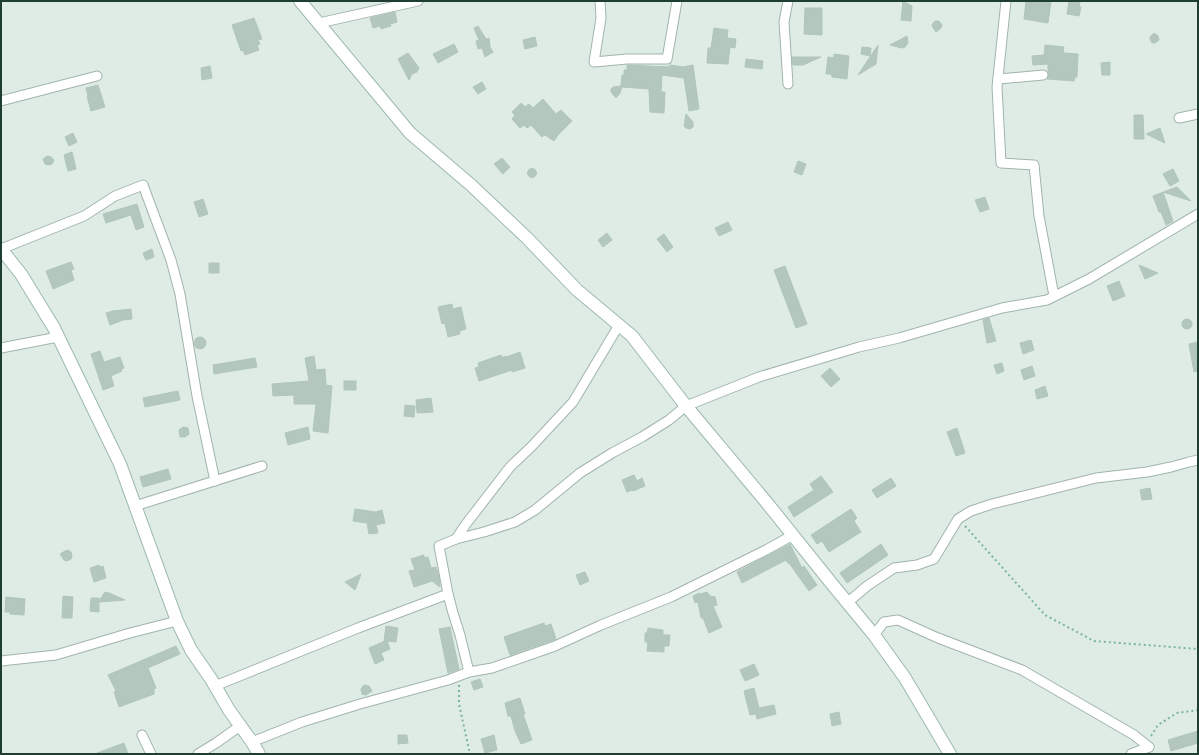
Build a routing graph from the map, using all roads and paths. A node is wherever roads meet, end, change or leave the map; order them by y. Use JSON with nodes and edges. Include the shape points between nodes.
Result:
{"nodes":[{"id":1,"x":300,"y":1,"type":"edge"},
{"id":2,"x":418,"y":1,"type":"edge"},
{"id":3,"x":600,"y":1,"type":"edge"},
{"id":4,"x":676,"y":1,"type":"edge"},
{"id":5,"x":788,"y":1,"type":"edge"},
{"id":6,"x":1006,"y":1,"type":"edge"},
{"id":7,"x":319,"y":22,"type":"junction"},
{"id":8,"x":1043,"y":75,"type":"dead end"},
{"id":9,"x":97,"y":76,"type":"dead end"},
{"id":10,"x":998,"y":79,"type":"junction"},
{"id":11,"x":788,"y":84,"type":"dead end"},
{"id":12,"x":1,"y":101,"type":"edge"},
{"id":13,"x":1198,"y":114,"type":"edge"},
{"id":14,"x":1179,"y":118,"type":"dead end"},
{"id":15,"x":1198,"y":214,"type":"edge"},
{"id":16,"x":1,"y":249,"type":"edge"},
{"id":17,"x":1054,"y":296,"type":"junction"},
{"id":18,"x":619,"y":325,"type":"junction"},
{"id":19,"x":58,"y":337,"type":"junction"},
{"id":20,"x":1,"y":348,"type":"edge"},
{"id":21,"x":686,"y":406,"type":"junction"},
{"id":22,"x":1198,"y":460,"type":"edge"},
{"id":23,"x":262,"y":466,"type":"dead end"},
{"id":24,"x":215,"y":481,"type":"junction"},
{"id":25,"x":135,"y":506,"type":"junction"},
{"id":26,"x":958,"y":519,"type":"junction"},
{"id":27,"x":793,"y":534,"type":"junction"},
{"id":28,"x":456,"y":539,"type":"junction"},
{"id":29,"x":448,"y":594,"type":"junction"},
{"id":30,"x":847,"y":603,"type":"junction"},
{"id":31,"x":177,"y":620,"type":"junction"},
{"id":32,"x":874,"y":636,"type":"junction"},
{"id":33,"x":1198,"y":648,"type":"edge"},
{"id":34,"x":1,"y":661,"type":"edge"},
{"id":35,"x":469,"y":672,"type":"junction"},
{"id":36,"x":459,"y":676,"type":"junction"},
{"id":37,"x":215,"y":686,"type":"junction"},
{"id":38,"x":1198,"y":710,"type":"edge"},
{"id":39,"x":240,"y":726,"type":"junction"},
{"id":40,"x":142,"y":735,"type":"dead end"},
{"id":41,"x":252,"y":742,"type":"junction"},
{"id":42,"x":1150,"y":747,"type":"junction"},
{"id":43,"x":151,"y":754,"type":"edge"},
{"id":44,"x":198,"y":754,"type":"edge"},
{"id":45,"x":260,"y":754,"type":"edge"},
{"id":46,"x":470,"y":754,"type":"edge"},
{"id":47,"x":950,"y":754,"type":"edge"},
{"id":48,"x":1131,"y":754,"type":"edge"}],
"edges":[{"from":1,"to":7,"type":"street"},
{"from":2,"to":7,"type":"street"},
{"from":3,"to":4,"type":"street","via":[[601,18],[594,62],[667,59]]},
{"from":5,"to":11,"type":"street","via":[[784,22]]},
{"from":6,"to":10,"type":"street"},
{"from":7,"to":18,"type":"street","via":[[410,133],[471,186],[577,290]]},
{"from":8,"to":10,"type":"street"},
{"from":9,"to":12,"type":"street"},
{"from":10,"to":17,"type":"street","via":[[1002,163],[1034,165],[1039,216]]},
{"from":13,"to":14,"type":"street"},
{"from":15,"to":17,"type":"street"},
{"from":16,"to":19,"type":"street","via":[[21,274]]},
{"from":16,"to":24,"type":"street","via":[[84,216],[115,196],[142,185],[171,260],[180,294],[197,396]]},
{"from":17,"to":21,"type":"street","via":[[1048,300],[1002,308],[899,338],[859,346],[759,377]]},
{"from":18,"to":21,"type":"street","via":[[632,336]]},
{"from":18,"to":28,"type":"street","via":[[573,402],[510,467]]},
{"from":19,"to":20,"type":"street"},
{"from":19,"to":25,"type":"street","via":[[120,464]]},
{"from":21,"to":27,"type":"street"},
{"from":21,"to":28,"type":"street","via":[[669,420],[580,473],[535,510],[516,522]]},
{"from":22,"to":26,"type":"street","via":[[1147,472],[1096,478],[1056,487],[992,504],[971,511]]},
{"from":23,"to":24,"type":"street"},
{"from":24,"to":25,"type":"street"},
{"from":25,"to":31,"type":"street"},
{"from":26,"to":30,"type":"street","via":[[934,559],[917,565],[894,568]]},
{"from":26,"to":33,"type":"path","via":[[1045,615],[1094,641]]},
{"from":27,"to":30,"type":"street"},
{"from":27,"to":35,"type":"street","via":[[664,600],[555,646],[492,668]]},
{"from":28,"to":29,"type":"street","via":[[439,546]]},
{"from":29,"to":35,"type":"street"},
{"from":29,"to":37,"type":"street"},
{"from":30,"to":32,"type":"street"},
{"from":31,"to":34,"type":"street","via":[[56,655]]},
{"from":31,"to":37,"type":"street","via":[[191,650]]},
{"from":32,"to":42,"type":"street","via":[[884,622],[898,620],[1022,670],[1134,735]]},
{"from":32,"to":47,"type":"street","via":[[904,678]]},
{"from":35,"to":36,"type":"street"},
{"from":36,"to":41,"type":"street","via":[[302,722]]},
{"from":36,"to":46,"type":"path","via":[[459,704]]},
{"from":37,"to":39,"type":"street"},
{"from":38,"to":42,"type":"path","via":[[1178,713],[1158,724],[1149,738]]},
{"from":39,"to":41,"type":"street"},
{"from":39,"to":44,"type":"street"},
{"from":40,"to":43,"type":"street"},
{"from":41,"to":45,"type":"street"},
{"from":42,"to":48,"type":"street"}]}
